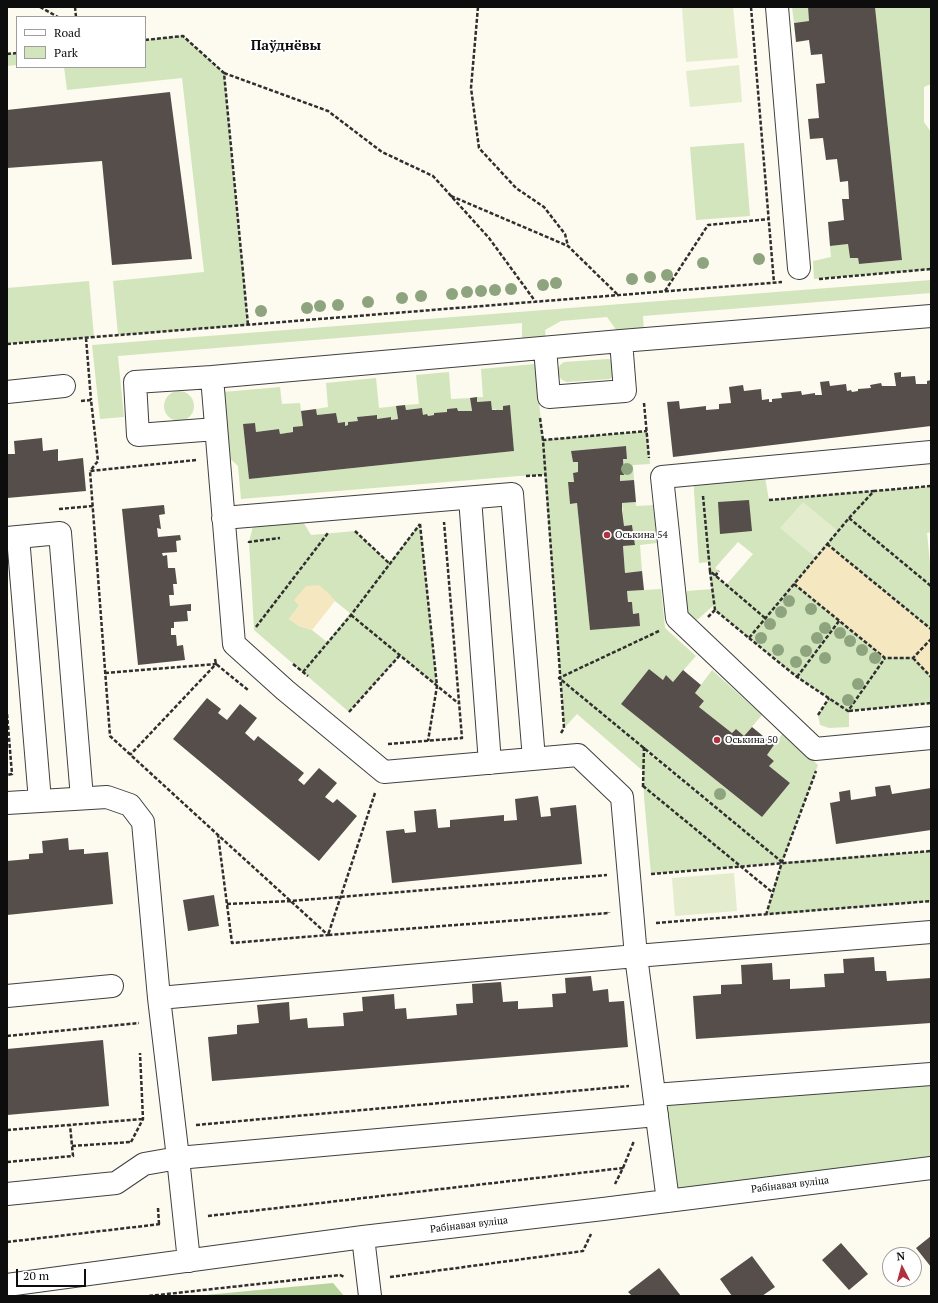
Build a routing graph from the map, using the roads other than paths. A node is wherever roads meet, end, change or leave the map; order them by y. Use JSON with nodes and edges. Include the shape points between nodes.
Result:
{"nodes":[{"id":1,"x":777,"y":7,"type":"edge"},
{"id":2,"x":801,"y":276,"type":"road end"},
{"id":3,"x":931,"y":316,"type":"edge"},
{"id":4,"x":621,"y":341,"type":"junction"},
{"id":5,"x":545,"y":348,"type":"junction"},
{"id":6,"x":212,"y":377,"type":"junction"},
{"id":7,"x":7,"y":392,"type":"edge"},
{"id":8,"x":70,"y":394,"type":"road end"},
{"id":9,"x":216,"y":429,"type":"junction"},
{"id":10,"x":931,"y":452,"type":"edge"},
{"id":11,"x":470,"y":498,"type":"junction"},
{"id":12,"x":223,"y":518,"type":"junction"},
{"id":13,"x":12,"y":537,"type":"edge"},
{"id":14,"x":931,"y":738,"type":"edge"},
{"id":15,"x":534,"y":759,"type":"junction"},
{"id":16,"x":490,"y":763,"type":"junction"},
{"id":17,"x":82,"y":798,"type":"junction"},
{"id":18,"x":40,"y":801,"type":"junction"},
{"id":19,"x":7,"y":803,"type":"edge"},
{"id":20,"x":931,"y":932,"type":"edge"},
{"id":21,"x":636,"y":956,"type":"junction"},
{"id":22,"x":112,"y":986,"type":"dead end"},
{"id":23,"x":7,"y":996,"type":"edge"},
{"id":24,"x":159,"y":998,"type":"junction"},
{"id":25,"x":931,"y":1074,"type":"edge"},
{"id":26,"x":655,"y":1105,"type":"junction"},
{"id":27,"x":178,"y":1158,"type":"junction"},
{"id":28,"x":931,"y":1168,"type":"edge"},
{"id":29,"x":7,"y":1194,"type":"edge"},
{"id":30,"x":668,"y":1200,"type":"junction"},
{"id":31,"x":363,"y":1237,"type":"junction"},
{"id":32,"x":189,"y":1261,"type":"junction"},
{"id":33,"x":7,"y":1285,"type":"edge"},
{"id":34,"x":370,"y":1296,"type":"edge"}],
"edges":[{"from":1,"to":2,"type":"street"},
{"from":3,"to":4,"type":"street"},
{"from":4,"to":5,"type":"street"},
{"from":4,"to":5,"type":"street","via":[[625,390],[587,394],[549,397]]},
{"from":5,"to":6,"type":"street"},
{"from":6,"to":9,"type":"street"},
{"from":6,"to":9,"type":"street","via":[[135,382],[138,435]]},
{"from":7,"to":8,"type":"street"},
{"from":9,"to":12,"type":"street"},
{"from":10,"to":14,"type":"street","via":[[662,476],[677,618],[815,749]]},
{"from":11,"to":12,"type":"street"},
{"from":11,"to":15,"type":"street","via":[[512,494]]},
{"from":11,"to":16,"type":"street"},
{"from":12,"to":16,"type":"street","via":[[234,644],[384,772]]},
{"from":13,"to":17,"type":"street","via":[[60,533]]},
{"from":13,"to":18,"type":"street"},
{"from":15,"to":16,"type":"street"},
{"from":15,"to":21,"type":"street","via":[[578,755],[622,797]]},
{"from":17,"to":18,"type":"street"},
{"from":17,"to":24,"type":"street","via":[[107,797],[130,805],[143,822]]},
{"from":18,"to":19,"type":"street"},
{"from":20,"to":21,"type":"street"},
{"from":21,"to":24,"type":"street"},
{"from":21,"to":26,"type":"street"},
{"from":22,"to":23,"type":"street"},
{"from":24,"to":27,"type":"street"},
{"from":25,"to":26,"type":"street"},
{"from":26,"to":27,"type":"street"},
{"from":26,"to":30,"type":"street"},
{"from":27,"to":29,"type":"street","via":[[144,1164],[116,1183]]},
{"from":27,"to":32,"type":"street"},
{"from":28,"to":30,"type":"street","name":"Рабінавая вуліца"},
{"from":30,"to":31,"type":"street","name":"Рабінавая вуліца"},
{"from":31,"to":32,"type":"street","name":"Рабінавая вуліца"},
{"from":31,"to":34,"type":"street"},
{"from":32,"to":33,"type":"street","name":"Рабінавая вуліца"}]}
